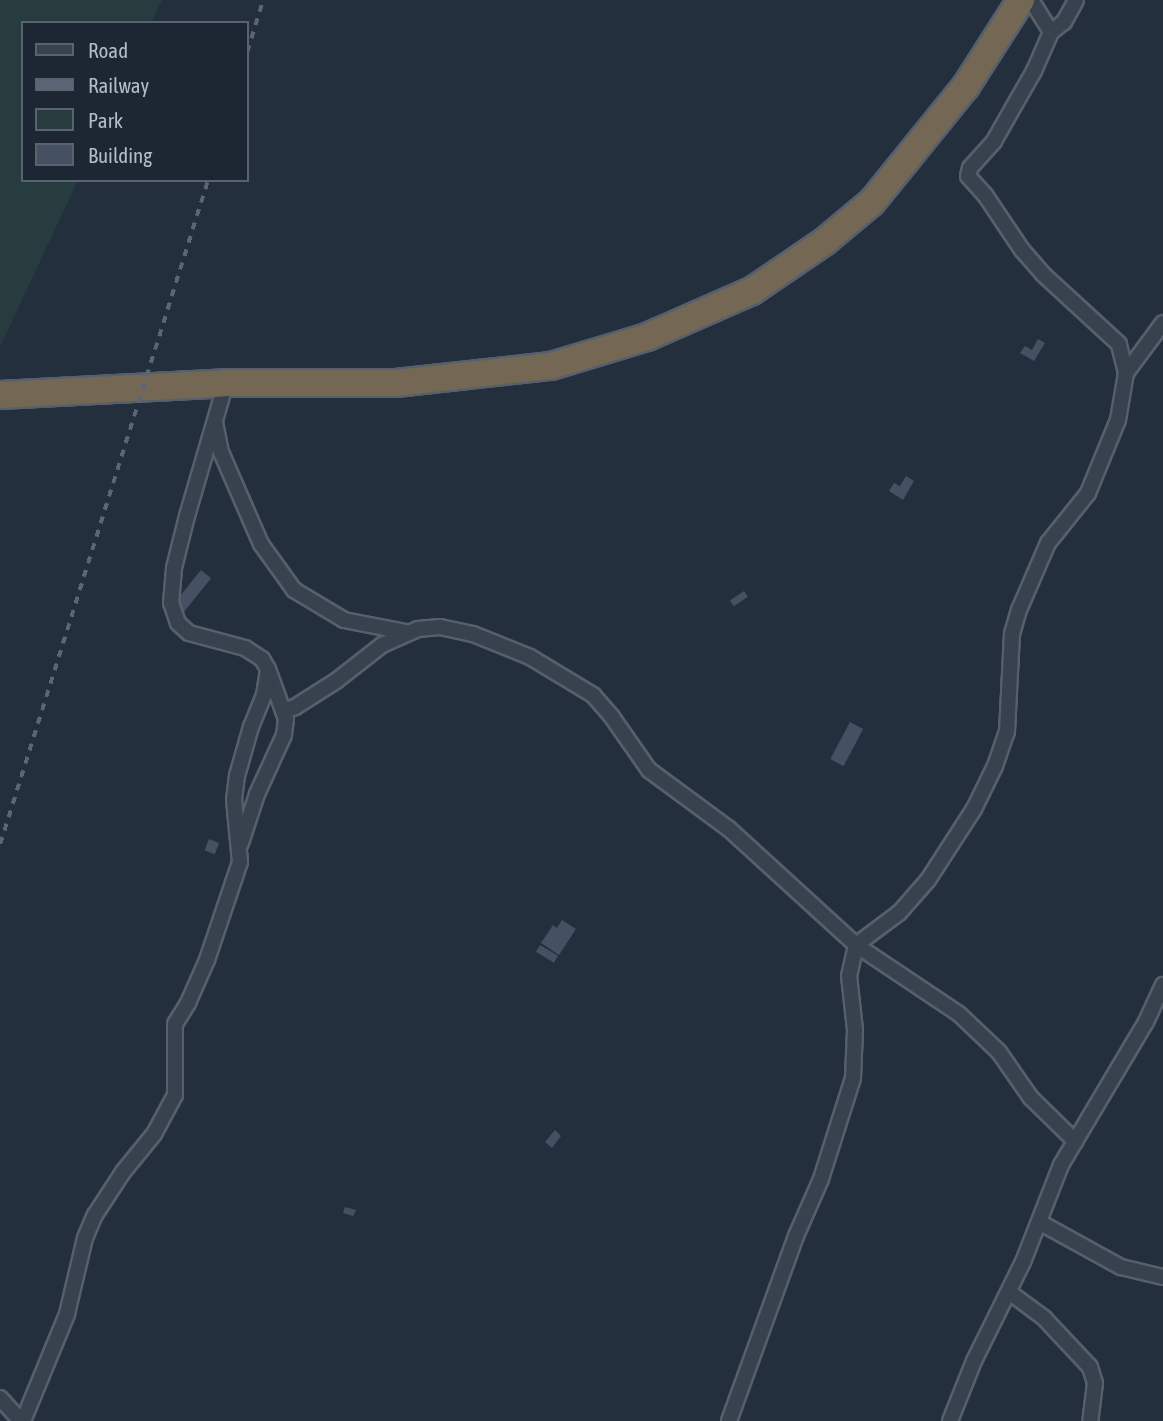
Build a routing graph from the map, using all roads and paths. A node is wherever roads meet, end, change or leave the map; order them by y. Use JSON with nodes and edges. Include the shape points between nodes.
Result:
{"nodes":[{"id":1,"x":1021,"y":0,"type":"edge"},
{"id":2,"x":1031,"y":0,"type":"edge"},
{"id":3,"x":1076,"y":0,"type":"edge"},
{"id":4,"x":1051,"y":32,"type":"junction"},
{"id":5,"x":1163,"y":324,"type":"edge"},
{"id":6,"x":1126,"y":373,"type":"junction"},
{"id":7,"x":226,"y":383,"type":"junction"},
{"id":8,"x":0,"y":395,"type":"edge"},
{"id":9,"x":214,"y":417,"type":"junction"},
{"id":10,"x":405,"y":632,"type":"junction"},
{"id":11,"x":268,"y":669,"type":"junction"},
{"id":12,"x":283,"y":711,"type":"junction"},
{"id":13,"x":240,"y":845,"type":"junction"},
{"id":14,"x":856,"y":945,"type":"junction"},
{"id":15,"x":1163,"y":985,"type":"edge"},
{"id":16,"x":1075,"y":1141,"type":"junction"},
{"id":17,"x":1040,"y":1222,"type":"junction"},
{"id":18,"x":1163,"y":1277,"type":"edge"},
{"id":19,"x":1009,"y":1292,"type":"junction"},
{"id":20,"x":0,"y":1398,"type":"edge"},
{"id":21,"x":22,"y":1421,"type":"edge"},
{"id":22,"x":729,"y":1421,"type":"edge"},
{"id":23,"x":950,"y":1421,"type":"edge"},
{"id":24,"x":1090,"y":1421,"type":"edge"}],
"edges":[{"from":1,"to":7,"type":"highway","via":[[966,86],[872,202],[824,242],[752,291],[647,337],[551,366],[396,383]]},
{"from":2,"to":4,"type":"street"},
{"from":3,"to":4,"type":"street","via":[[1064,22]]},
{"from":4,"to":6,"type":"street","via":[[994,141],[968,176],[1043,274],[1114,338]]},
{"from":5,"to":6,"type":"street"},
{"from":6,"to":14,"type":"street","via":[[1118,420],[1098,471],[1079,507],[1048,543],[1013,626],[1007,732],[995,765],[974,809],[928,880],[899,913]]},
{"from":7,"to":8,"type":"highway"},
{"from":7,"to":9,"type":"street"},
{"from":9,"to":10,"type":"street","via":[[221,452],[261,544],[294,590],[344,620]]},
{"from":9,"to":11,"type":"street","via":[[174,568],[171,603],[178,623],[189,633],[245,648]]},
{"from":10,"to":12,"type":"street","via":[[336,681]]},
{"from":10,"to":14,"type":"street","via":[[440,627],[473,634],[530,657],[580,685],[612,717],[649,770],[729,830]]},
{"from":11,"to":12,"type":"street"},
{"from":11,"to":13,"type":"street","via":[[237,776],[234,800]]},
{"from":12,"to":13,"type":"street","via":[[284,734]]},
{"from":13,"to":21,"type":"street","via":[[236,880],[218,930],[188,1003],[174,1024],[174,1095],[154,1134],[95,1215],[67,1314]]},
{"from":14,"to":16,"type":"street","via":[[974,1027],[999,1052],[1038,1106]]},
{"from":14,"to":22,"type":"street","via":[[849,976],[855,1030],[853,1078],[821,1179]]},
{"from":15,"to":16,"type":"street"},
{"from":16,"to":17,"type":"street"},
{"from":17,"to":18,"type":"street","via":[[1121,1267]]},
{"from":17,"to":19,"type":"street"},
{"from":19,"to":23,"type":"street"},
{"from":19,"to":24,"type":"street","via":[[1044,1318],[1090,1367],[1095,1383]]},
{"from":20,"to":21,"type":"street"}]}
